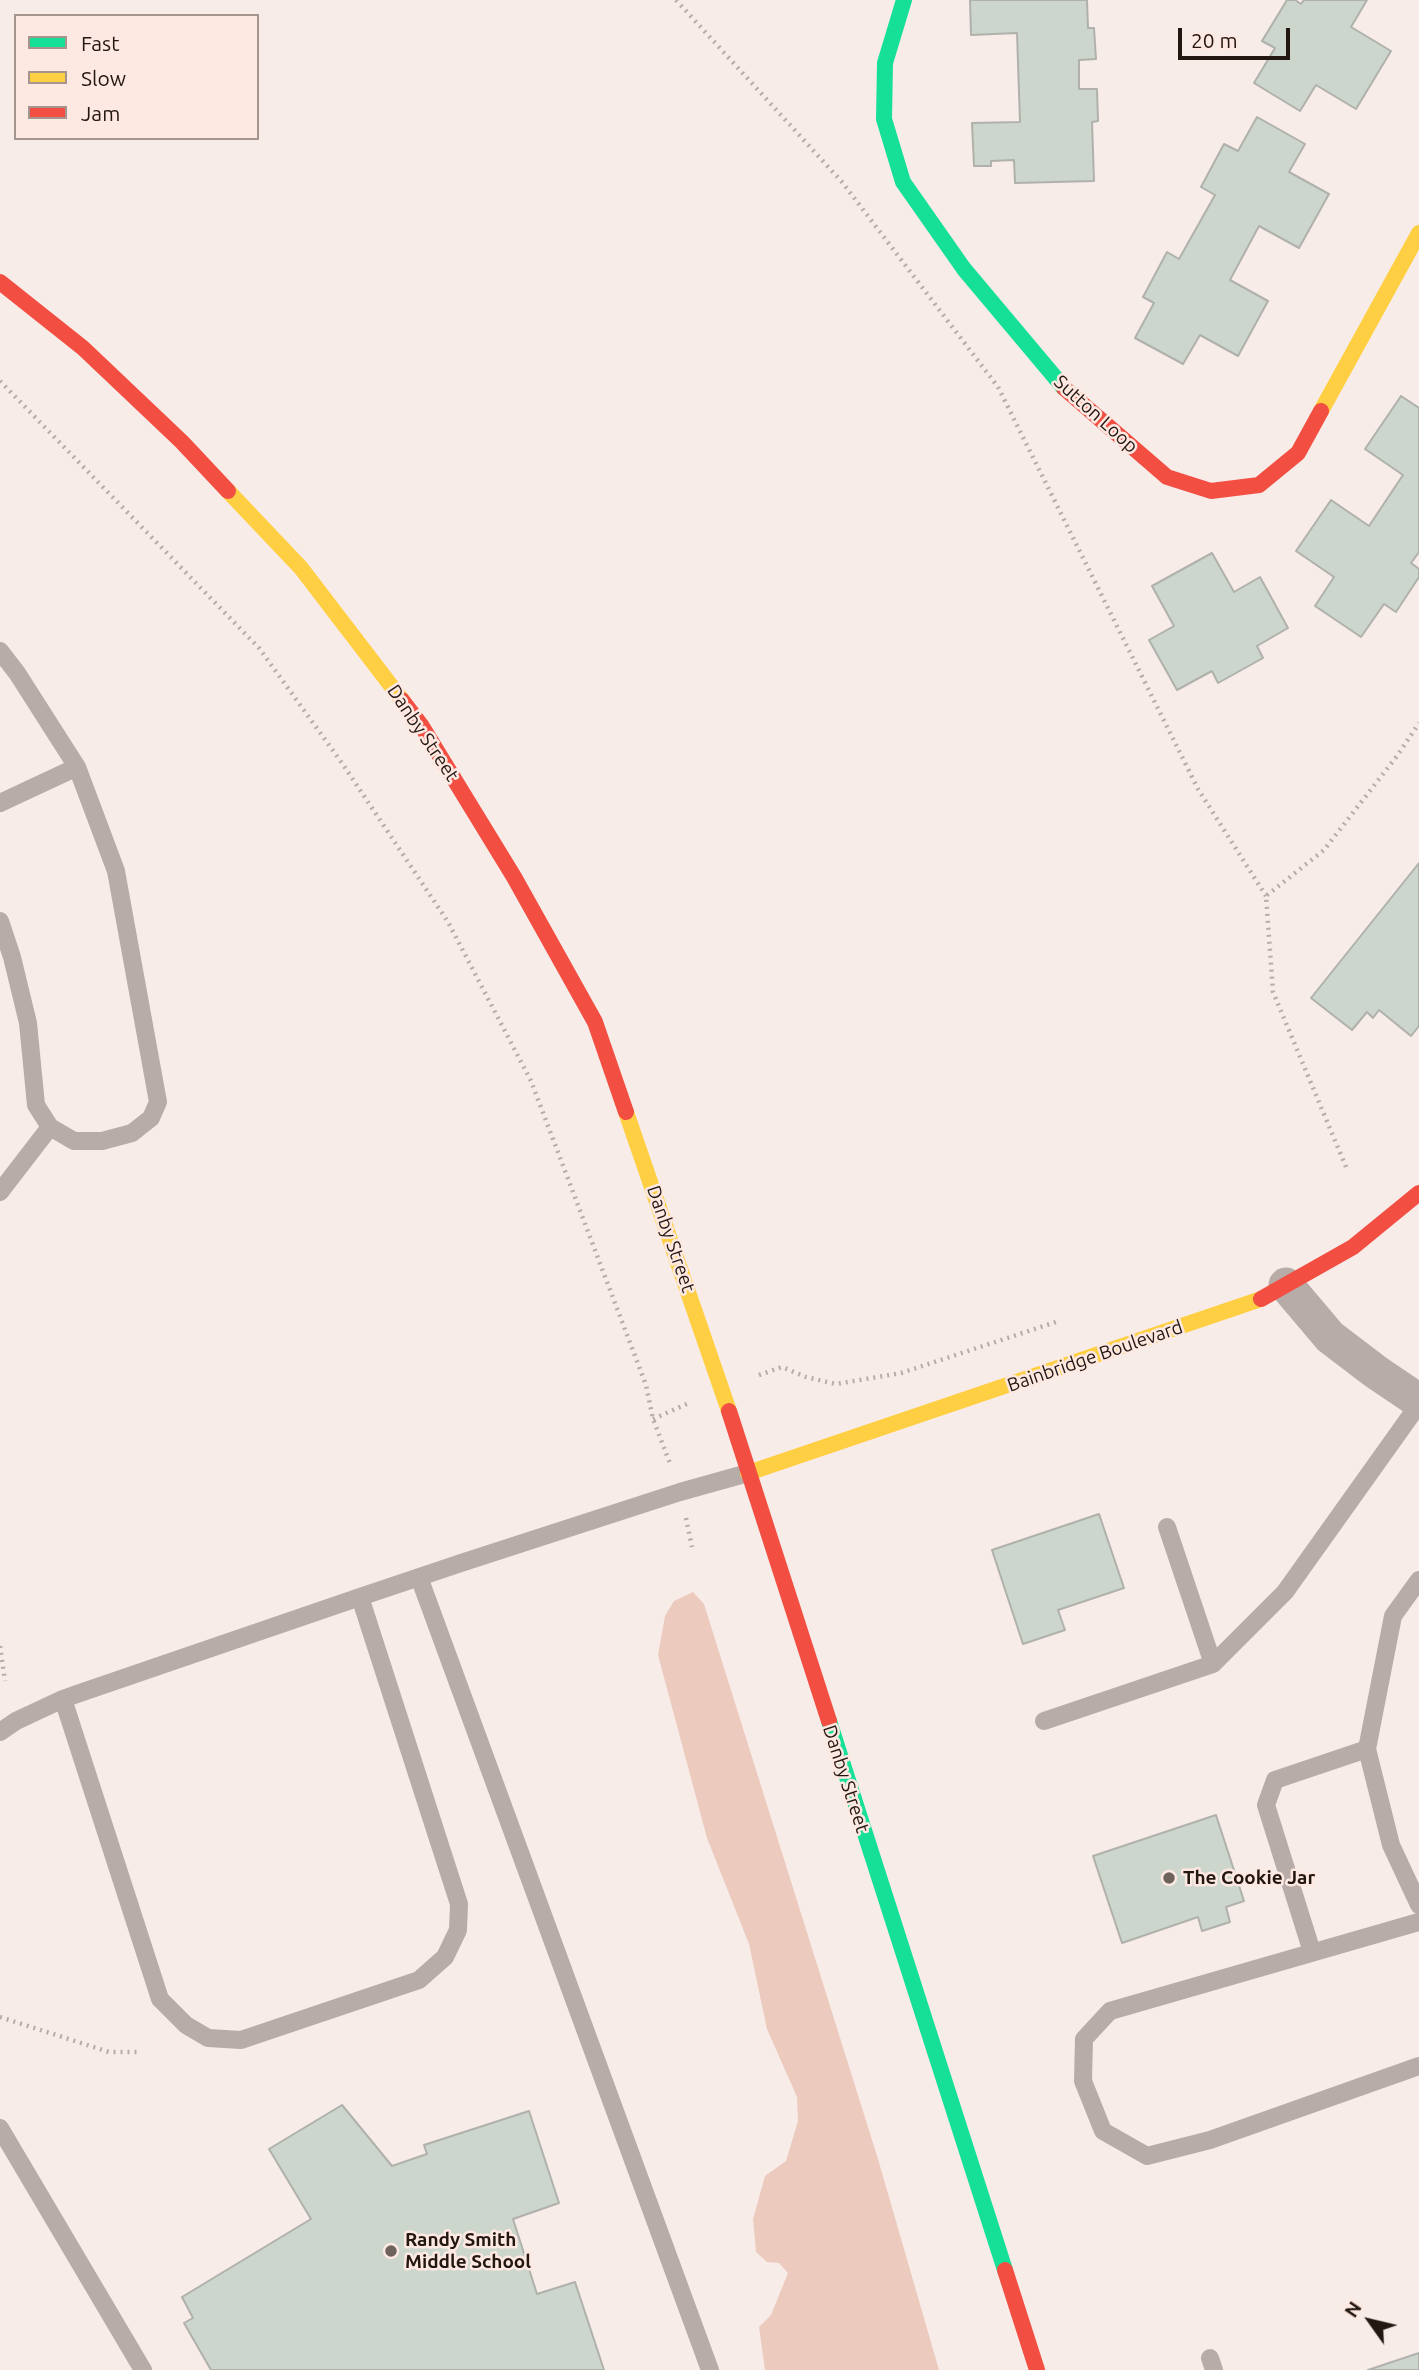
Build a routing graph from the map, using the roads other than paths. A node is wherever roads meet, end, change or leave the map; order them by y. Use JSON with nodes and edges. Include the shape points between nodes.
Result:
{"nodes":[{"id":1,"x":904,"y":0,"type":"edge"},
{"id":2,"x":1419,"y":233,"type":"edge"},
{"id":3,"x":0,"y":282,"type":"edge"},
{"id":4,"x":0,"y":651,"type":"edge"},
{"id":5,"x":77,"y":767,"type":"junction"},
{"id":6,"x":0,"y":803,"type":"edge"},
{"id":7,"x":0,"y":920,"type":"edge"},
{"id":8,"x":50,"y":1127,"type":"junction"},
{"id":9,"x":0,"y":1192,"type":"edge"},
{"id":10,"x":1419,"y":1193,"type":"edge"},
{"id":11,"x":1286,"y":1285,"type":"junction"},
{"id":12,"x":1419,"y":1403,"type":"edge"},
{"id":13,"x":748,"y":1473,"type":"junction"},
{"id":14,"x":1167,"y":1527,"type":"dead end"},
{"id":15,"x":419,"y":1577,"type":"junction"},
{"id":16,"x":1419,"y":1580,"type":"edge"},
{"id":17,"x":360,"y":1597,"type":"junction"},
{"id":18,"x":1213,"y":1664,"type":"junction"},
{"id":19,"x":63,"y":1699,"type":"junction"},
{"id":20,"x":1044,"y":1721,"type":"dead end"},
{"id":21,"x":0,"y":1732,"type":"edge"},
{"id":22,"x":1367,"y":1749,"type":"junction"},
{"id":23,"x":1419,"y":1905,"type":"edge"},
{"id":24,"x":1419,"y":1922,"type":"edge"},
{"id":25,"x":1312,"y":1952,"type":"junction"},
{"id":26,"x":1419,"y":2066,"type":"edge"},
{"id":27,"x":0,"y":2128,"type":"edge"},
{"id":28,"x":143,"y":2370,"type":"edge"},
{"id":29,"x":710,"y":2370,"type":"edge"},
{"id":30,"x":1037,"y":2370,"type":"edge"}],
"edges":[{"from":1,"to":2,"type":"street","name":"Sutton Loop","via":[[885,63],[884,119],[903,182],[964,269],[1059,384],[1167,477],[1211,491],[1259,485],[1298,453]]},
{"from":3,"to":13,"type":"street","name":"Danby Street","via":[[83,348],[182,442],[301,568],[421,725],[595,1022]]},
{"from":4,"to":5,"type":"lane"},
{"from":5,"to":6,"type":"lane"},
{"from":5,"to":8,"type":"lane","via":[[116,871],[158,1102],[151,1118],[132,1133],[102,1141],[74,1141]]},
{"from":7,"to":8,"type":"lane","via":[[28,1023],[36,1105]]},
{"from":8,"to":9,"type":"lane"},
{"from":10,"to":11,"type":"street","name":"Bainbridge Boulevard","via":[[1353,1247]]},
{"from":11,"to":12,"type":"street","via":[[1330,1337]]},
{"from":11,"to":13,"type":"street","name":"Bainbridge Boulevard","via":[[1255,1302]]},
{"from":12,"to":18,"type":"lane","via":[[1285,1592]]},
{"from":13,"to":15,"type":"lane"},
{"from":13,"to":30,"type":"street","name":"Danby Street"},
{"from":14,"to":18,"type":"lane"},
{"from":15,"to":17,"type":"lane"},
{"from":15,"to":29,"type":"lane"},
{"from":16,"to":22,"type":"lane","via":[[1393,1616]]},
{"from":17,"to":19,"type":"lane"},
{"from":17,"to":19,"type":"lane","via":[[459,1903],[458,1930],[445,1956],[419,1980],[406,1985],[241,2040],[208,2038],[186,2025],[160,1999]]},
{"from":18,"to":20,"type":"lane"},
{"from":19,"to":21,"type":"lane"},
{"from":22,"to":23,"type":"lane","via":[[1391,1845]]},
{"from":22,"to":25,"type":"lane","via":[[1275,1780],[1266,1805]]},
{"from":24,"to":25,"type":"lane"},
{"from":25,"to":26,"type":"lane","via":[[1110,2011],[1084,2039],[1083,2081],[1104,2131],[1147,2156],[1210,2140]]},
{"from":27,"to":28,"type":"lane"}]}
